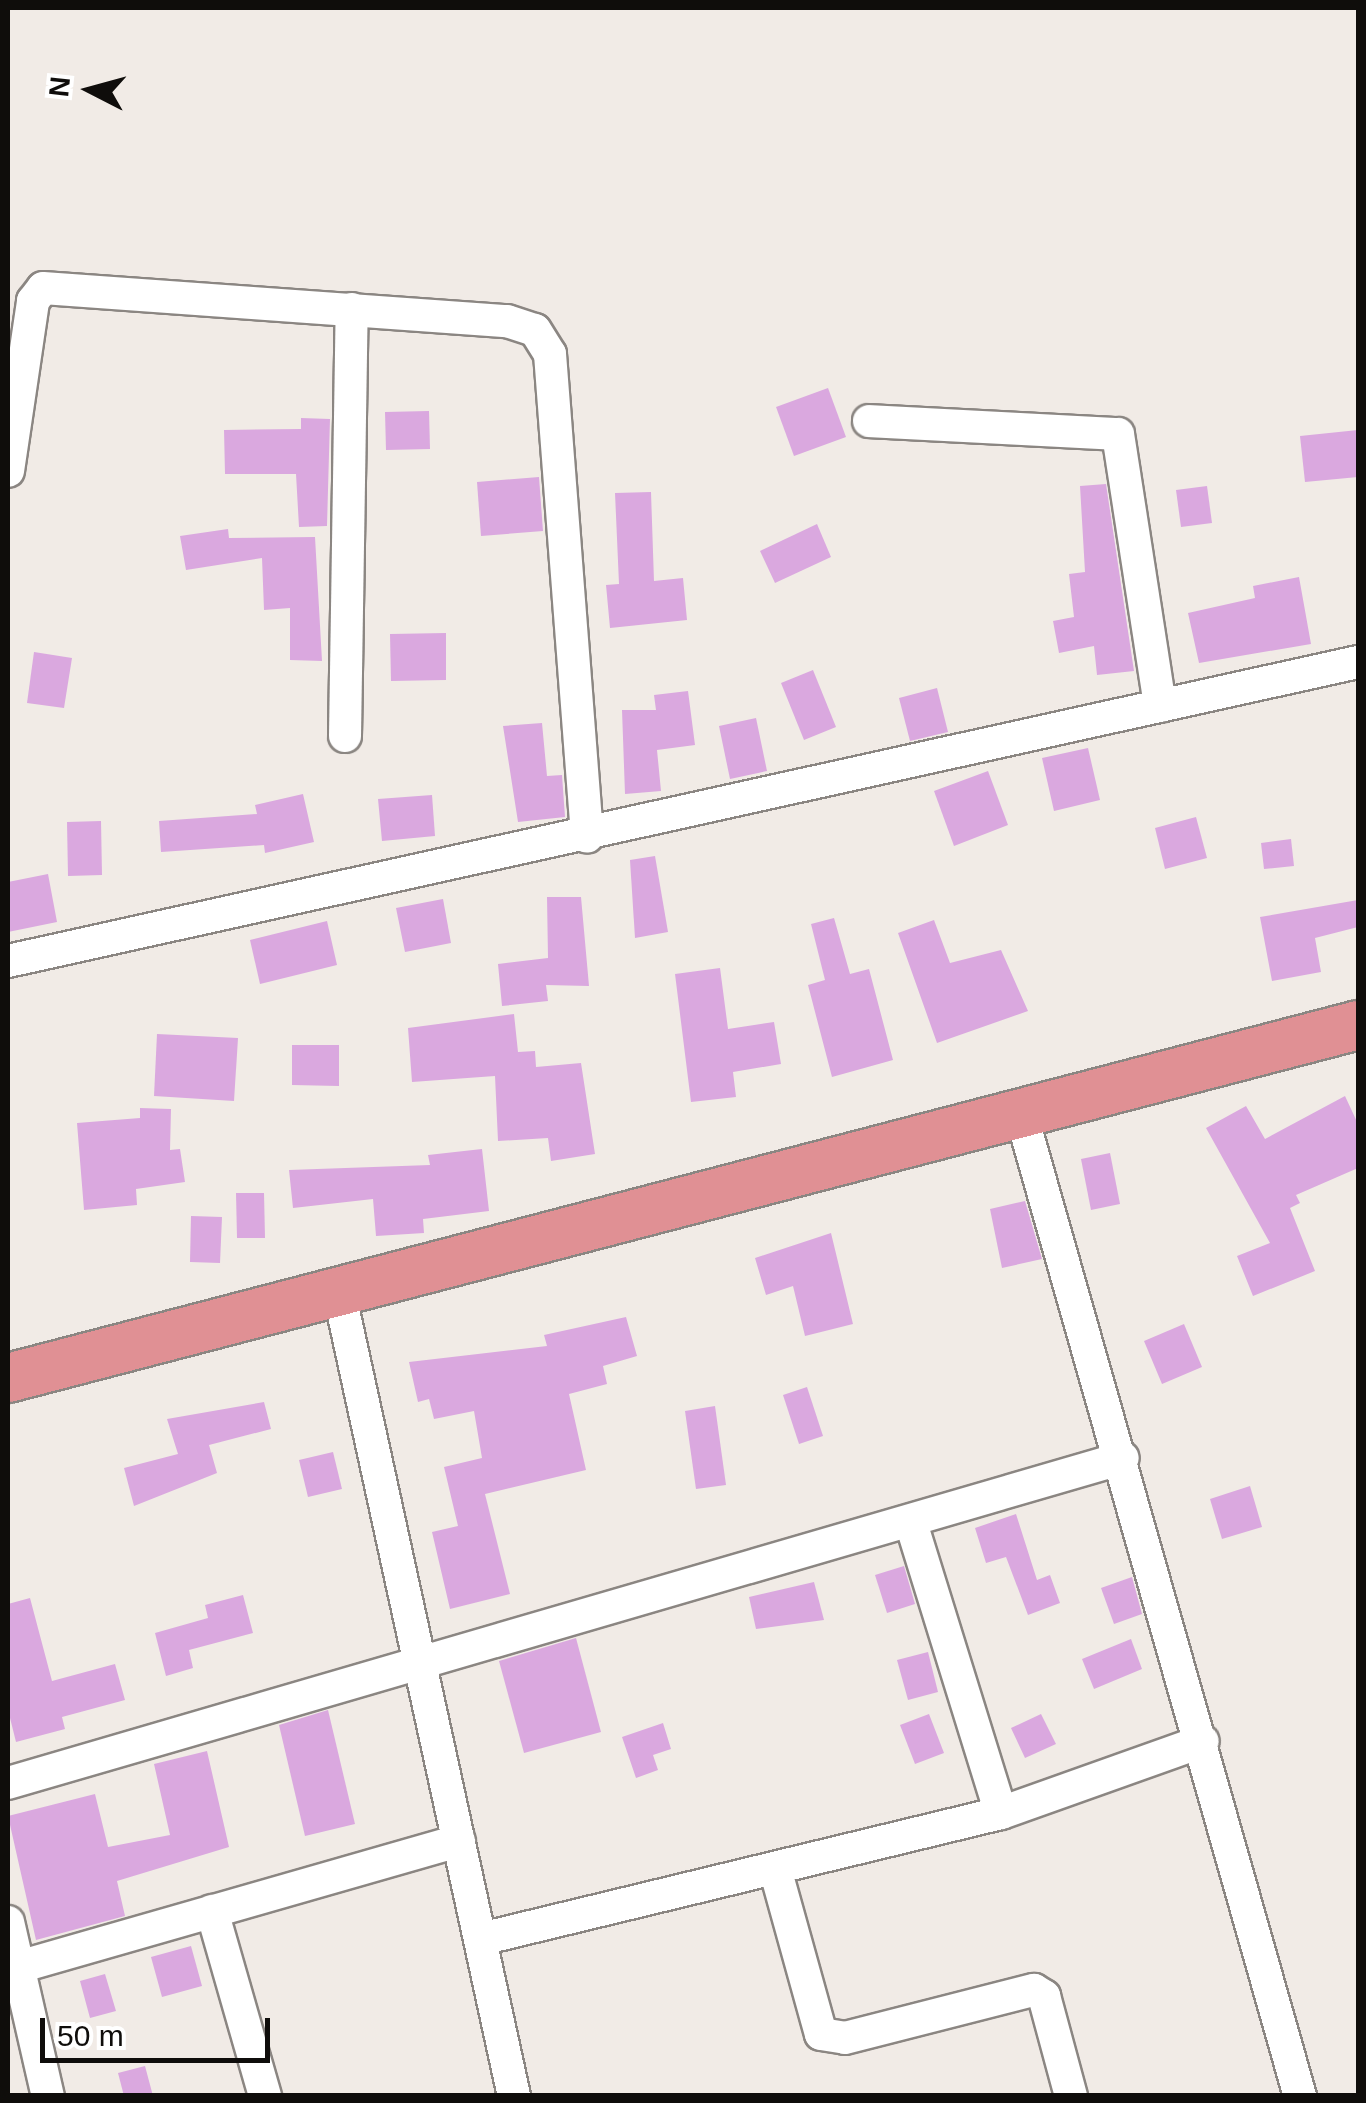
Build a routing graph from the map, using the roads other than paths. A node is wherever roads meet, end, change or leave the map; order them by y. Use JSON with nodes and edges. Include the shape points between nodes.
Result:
{"nodes":[{"id":1,"x":352,"y":309,"type":"junction"},
{"id":2,"x":869,"y":420,"type":"dead end"},
{"id":3,"x":8,"y":472,"type":"edge"},
{"id":4,"x":1358,"y":662,"type":"edge"},
{"id":5,"x":1160,"y":706,"type":"junction"},
{"id":6,"x":345,"y":736,"type":"dead end"},
{"id":7,"x":587,"y":837,"type":"junction"},
{"id":8,"x":8,"y":961,"type":"edge"},
{"id":9,"x":1358,"y":1025,"type":"edge"},
{"id":10,"x":1022,"y":1117,"type":"junction"},
{"id":11,"x":338,"y":1292,"type":"junction"},
{"id":12,"x":8,"y":1378,"type":"edge"},
{"id":13,"x":1123,"y":1458,"type":"junction"},
{"id":14,"x":912,"y":1526,"type":"junction"},
{"id":15,"x":419,"y":1660,"type":"junction"},
{"id":16,"x":1203,"y":1741,"type":"junction"},
{"id":17,"x":8,"y":1783,"type":"edge"},
{"id":18,"x":1001,"y":1813,"type":"junction"},
{"id":19,"x":459,"y":1841,"type":"junction"},
{"id":20,"x":776,"y":1872,"type":"junction"},
{"id":21,"x":212,"y":1911,"type":"junction"},
{"id":22,"x":8,"y":1922,"type":"edge"},
{"id":23,"x":481,"y":1939,"type":"junction"},
{"id":24,"x":14,"y":1968,"type":"edge"},
{"id":25,"x":48,"y":2096,"type":"edge"},
{"id":26,"x":265,"y":2096,"type":"edge"},
{"id":27,"x":514,"y":2096,"type":"edge"},
{"id":28,"x":1071,"y":2096,"type":"edge"},
{"id":29,"x":1300,"y":2096,"type":"edge"}],
"edges":[{"from":1,"to":3,"type":"street","via":[[43,288],[33,301]]},
{"from":1,"to":6,"type":"street"},
{"from":1,"to":7,"type":"street","via":[[508,321],[535,330],[550,354]]},
{"from":2,"to":5,"type":"street","via":[[1118,434]]},
{"from":4,"to":5,"type":"street"},
{"from":5,"to":7,"type":"street"},
{"from":7,"to":8,"type":"street"},
{"from":9,"to":10,"type":"highway"},
{"from":10,"to":11,"type":"highway"},
{"from":10,"to":13,"type":"street"},
{"from":11,"to":12,"type":"highway"},
{"from":11,"to":15,"type":"street"},
{"from":13,"to":14,"type":"street"},
{"from":13,"to":16,"type":"street"},
{"from":14,"to":15,"type":"street"},
{"from":14,"to":18,"type":"street"},
{"from":15,"to":17,"type":"street"},
{"from":15,"to":19,"type":"street"},
{"from":16,"to":18,"type":"street"},
{"from":16,"to":29,"type":"street"},
{"from":18,"to":20,"type":"street"},
{"from":19,"to":21,"type":"street"},
{"from":19,"to":23,"type":"street"},
{"from":20,"to":23,"type":"street"},
{"from":20,"to":28,"type":"street","via":[[822,2034],[846,2038],[1034,1990],[1044,1996]]},
{"from":21,"to":24,"type":"street"},
{"from":21,"to":26,"type":"street"},
{"from":22,"to":24,"type":"street"},
{"from":23,"to":27,"type":"street"},
{"from":24,"to":25,"type":"street"}]}
